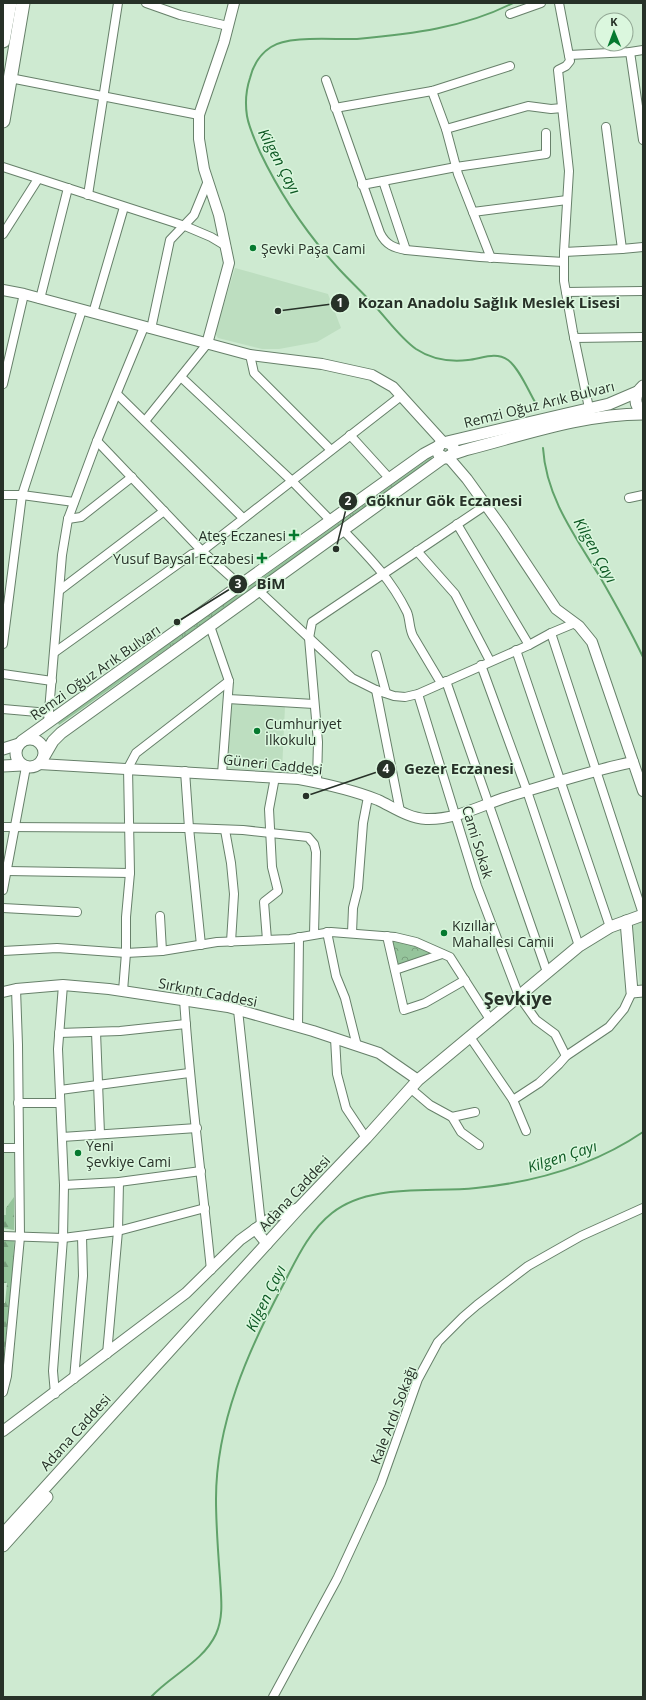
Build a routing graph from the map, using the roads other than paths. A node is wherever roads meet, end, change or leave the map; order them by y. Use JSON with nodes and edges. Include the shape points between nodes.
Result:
{"nodes":[{"id":1,"x":10,"y":3,"type":"edge"},
{"id":2,"x":23,"y":3,"type":"edge"},
{"id":3,"x":118,"y":3,"type":"edge"},
{"id":4,"x":146,"y":3,"type":"edge"},
{"id":5,"x":234,"y":3,"type":"edge"},
{"id":6,"x":541,"y":3,"type":"edge"},
{"id":7,"x":559,"y":3,"type":"edge"},
{"id":8,"x":510,"y":14,"type":"dead end"},
{"id":9,"x":228,"y":26,"type":"junction"},
{"id":10,"x":3,"y":41,"type":"edge"},
{"id":11,"x":630,"y":52,"type":"joint"},
{"id":12,"x":569,"y":55,"type":"junction"},
{"id":13,"x":510,"y":66,"type":"dead end"},
{"id":14,"x":10,"y":78,"type":"junction"},
{"id":15,"x":326,"y":80,"type":"dead end"},
{"id":16,"x":432,"y":92,"type":"junction"},
{"id":17,"x":102,"y":96,"type":"junction"},
{"id":18,"x":640,"y":99,"type":"edge"},
{"id":19,"x":335,"y":108,"type":"junction"},
{"id":20,"x":562,"y":108,"type":"junction"},
{"id":21,"x":199,"y":115,"type":"junction"},
{"id":22,"x":3,"y":121,"type":"edge"},
{"id":23,"x":606,"y":127,"type":"dead end"},
{"id":24,"x":446,"y":129,"type":"junction"},
{"id":25,"x":546,"y":133,"type":"dead end"},
{"id":26,"x":643,"y":140,"type":"edge"},
{"id":27,"x":3,"y":167,"type":"edge"},
{"id":28,"x":456,"y":167,"type":"junction"},
{"id":29,"x":38,"y":179,"type":"junction"},
{"id":30,"x":208,"y":181,"type":"junction"},
{"id":31,"x":383,"y":181,"type":"junction"},
{"id":32,"x":362,"y":185,"type":"junction"},
{"id":33,"x":68,"y":188,"type":"junction"},
{"id":34,"x":88,"y":195,"type":"junction"},
{"id":35,"x":567,"y":200,"type":"junction"},
{"id":36,"x":124,"y":207,"type":"junction"},
{"id":37,"x":473,"y":212,"type":"junction"},
{"id":38,"x":185,"y":226,"type":"junction"},
{"id":39,"x":3,"y":234,"type":"edge"},
{"id":40,"x":226,"y":246,"type":"junction"},
{"id":41,"x":643,"y":247,"type":"edge"},
{"id":42,"x":406,"y":250,"type":"junction"},
{"id":43,"x":622,"y":250,"type":"junction"},
{"id":44,"x":564,"y":252,"type":"junction"},
{"id":45,"x":491,"y":258,"type":"junction"},
{"id":46,"x":564,"y":262,"type":"junction"},
{"id":47,"x":3,"y":290,"type":"edge"},
{"id":48,"x":643,"y":291,"type":"edge"},
{"id":49,"x":566,"y":292,"type":"junction"},
{"id":50,"x":24,"y":294,"type":"junction"},
{"id":51,"x":40,"y":299,"type":"junction"},
{"id":52,"x":82,"y":310,"type":"junction"},
{"id":53,"x":93,"y":313,"type":"junction"},
{"id":54,"x":148,"y":328,"type":"junction"},
{"id":55,"x":574,"y":338,"type":"junction"},
{"id":56,"x":643,"y":338,"type":"edge"},
{"id":57,"x":207,"y":344,"type":"junction"},
{"id":58,"x":250,"y":355,"type":"junction"},
{"id":59,"x":181,"y":377,"type":"junction"},
{"id":60,"x":3,"y":384,"type":"edge"},
{"id":61,"x":641,"y":387,"type":"edge"},
{"id":62,"x":117,"y":394,"type":"junction"},
{"id":63,"x":401,"y":396,"type":"junction"},
{"id":64,"x":589,"y":408,"type":"junction"},
{"id":65,"x":643,"y":413,"type":"edge"},
{"id":66,"x":145,"y":421,"type":"junction"},
{"id":67,"x":350,"y":436,"type":"junction"},
{"id":68,"x":97,"y":441,"type":"junction"},
{"id":69,"x":443,"y":443,"type":"junction"},
{"id":70,"x":331,"y":450,"type":"junction"},
{"id":71,"x":448,"y":457,"type":"junction"},
{"id":72,"x":132,"y":477,"type":"junction"},
{"id":73,"x":390,"y":479,"type":"junction"},
{"id":74,"x":292,"y":481,"type":"junction"},
{"id":75,"x":3,"y":495,"type":"edge"},
{"id":76,"x":22,"y":495,"type":"junction"},
{"id":77,"x":643,"y":495,"type":"edge"},
{"id":78,"x":630,"y":498,"type":"dead end"},
{"id":79,"x":74,"y":502,"type":"junction"},
{"id":80,"x":486,"y":505,"type":"junction"},
{"id":81,"x":164,"y":511,"type":"junction"},
{"id":82,"x":243,"y":518,"type":"junction"},
{"id":83,"x":68,"y":519,"type":"junction"},
{"id":84,"x":331,"y":521,"type":"junction"},
{"id":85,"x":457,"y":524,"type":"junction"},
{"id":86,"x":343,"y":530,"type":"junction"},
{"id":87,"x":202,"y":551,"type":"junction"},
{"id":88,"x":417,"y":551,"type":"junction"},
{"id":89,"x":384,"y":573,"type":"junction"},
{"id":90,"x":241,"y":586,"type":"junction"},
{"id":91,"x":60,"y":590,"type":"junction"},
{"id":92,"x":259,"y":591,"type":"junction"},
{"id":93,"x":575,"y":623,"type":"junction"},
{"id":94,"x":210,"y":626,"type":"junction"},
{"id":95,"x":551,"y":633,"type":"junction"},
{"id":96,"x":309,"y":638,"type":"junction"},
{"id":97,"x":3,"y":644,"type":"edge"},
{"id":98,"x":529,"y":645,"type":"junction"},
{"id":99,"x":516,"y":650,"type":"junction"},
{"id":100,"x":55,"y":652,"type":"junction"},
{"id":101,"x":376,"y":656,"type":"dead end"},
{"id":102,"x":490,"y":661,"type":"junction"},
{"id":103,"x":481,"y":666,"type":"junction"},
{"id":104,"x":3,"y":674,"type":"edge"},
{"id":105,"x":52,"y":681,"type":"junction"},
{"id":106,"x":229,"y":681,"type":"junction"},
{"id":107,"x":443,"y":682,"type":"junction"},
{"id":108,"x":376,"y":690,"type":"junction"},
{"id":109,"x":386,"y":693,"type":"junction"},
{"id":110,"x":418,"y":694,"type":"junction"},
{"id":111,"x":228,"y":699,"type":"junction"},
{"id":112,"x":314,"y":704,"type":"junction"},
{"id":113,"x":3,"y":709,"type":"edge"},
{"id":114,"x":48,"y":718,"type":"junction"},
{"id":115,"x":21,"y":743,"type":"junction"},
{"id":116,"x":3,"y":749,"type":"edge"},
{"id":117,"x":41,"y":762,"type":"junction"},
{"id":118,"x":633,"y":762,"type":"junction"},
{"id":119,"x":3,"y":766,"type":"edge"},
{"id":120,"x":24,"y":766,"type":"junction"},
{"id":121,"x":128,"y":768,"type":"junction"},
{"id":122,"x":597,"y":769,"type":"junction"},
{"id":123,"x":185,"y":771,"type":"junction"},
{"id":124,"x":222,"y":774,"type":"junction"},
{"id":125,"x":275,"y":777,"type":"junction"},
{"id":126,"x":561,"y":780,"type":"junction"},
{"id":127,"x":317,"y":782,"type":"junction"},
{"id":128,"x":527,"y":791,"type":"junction"},
{"id":129,"x":643,"y":791,"type":"edge"},
{"id":130,"x":368,"y":797,"type":"junction"},
{"id":131,"x":489,"y":803,"type":"junction"},
{"id":132,"x":400,"y":811,"type":"junction"},
{"id":133,"x":456,"y":815,"type":"junction"},
{"id":134,"x":3,"y":827,"type":"edge"},
{"id":135,"x":15,"y":827,"type":"junction"},
{"id":136,"x":128,"y":828,"type":"junction"},
{"id":137,"x":189,"y":828,"type":"junction"},
{"id":138,"x":225,"y":830,"type":"junction"},
{"id":139,"x":272,"y":833,"type":"junction"},
{"id":140,"x":7,"y":871,"type":"junction"},
{"id":141,"x":130,"y":873,"type":"junction"},
{"id":142,"x":3,"y":890,"type":"edge"},
{"id":143,"x":3,"y":908,"type":"edge"},
{"id":144,"x":77,"y":912,"type":"dead end"},
{"id":145,"x":643,"y":915,"type":"edge"},
{"id":146,"x":160,"y":916,"type":"dead end"},
{"id":147,"x":626,"y":921,"type":"junction"},
{"id":148,"x":610,"y":926,"type":"junction"},
{"id":149,"x":327,"y":932,"type":"junction"},
{"id":150,"x":352,"y":933,"type":"junction"},
{"id":151,"x":314,"y":934,"type":"junction"},
{"id":152,"x":387,"y":936,"type":"junction"},
{"id":153,"x":299,"y":937,"type":"junction"},
{"id":154,"x":267,"y":940,"type":"junction"},
{"id":155,"x":231,"y":942,"type":"junction"},
{"id":156,"x":201,"y":945,"type":"junction"},
{"id":157,"x":579,"y":946,"type":"junction"},
{"id":158,"x":162,"y":951,"type":"junction"},
{"id":159,"x":3,"y":952,"type":"edge"},
{"id":160,"x":126,"y":953,"type":"junction"},
{"id":161,"x":442,"y":954,"type":"junction"},
{"id":162,"x":395,"y":970,"type":"junction"},
{"id":163,"x":547,"y":972,"type":"junction"},
{"id":164,"x":465,"y":980,"type":"junction"},
{"id":165,"x":63,"y":985,"type":"junction"},
{"id":166,"x":16,"y":989,"type":"junction"},
{"id":167,"x":123,"y":990,"type":"junction"},
{"id":168,"x":638,"y":991,"type":"edge"},
{"id":169,"x":3,"y":992,"type":"edge"},
{"id":170,"x":519,"y":996,"type":"junction"},
{"id":171,"x":184,"y":999,"type":"junction"},
{"id":172,"x":238,"y":1010,"type":"junction"},
{"id":173,"x":491,"y":1021,"type":"junction"},
{"id":174,"x":186,"y":1024,"type":"junction"},
{"id":175,"x":298,"y":1027,"type":"junction"},
{"id":176,"x":96,"y":1032,"type":"junction"},
{"id":177,"x":59,"y":1033,"type":"junction"},
{"id":178,"x":470,"y":1037,"type":"junction"},
{"id":179,"x":335,"y":1038,"type":"junction"},
{"id":180,"x":358,"y":1046,"type":"junction"},
{"id":181,"x":566,"y":1056,"type":"junction"},
{"id":182,"x":189,"y":1073,"type":"junction"},
{"id":183,"x":414,"y":1084,"type":"junction"},
{"id":184,"x":99,"y":1085,"type":"junction"},
{"id":185,"x":60,"y":1090,"type":"junction"},
{"id":186,"x":513,"y":1100,"type":"junction"},
{"id":187,"x":18,"y":1103,"type":"junction"},
{"id":188,"x":60,"y":1103,"type":"junction"},
{"id":189,"x":475,"y":1112,"type":"dead end"},
{"id":190,"x":452,"y":1117,"type":"junction"},
{"id":191,"x":197,"y":1128,"type":"junction"},
{"id":192,"x":526,"y":1131,"type":"dead end"},
{"id":193,"x":100,"y":1134,"type":"junction"},
{"id":194,"x":62,"y":1137,"type":"junction"},
{"id":195,"x":366,"y":1138,"type":"junction"},
{"id":196,"x":479,"y":1145,"type":"dead end"},
{"id":197,"x":3,"y":1148,"type":"edge"},
{"id":198,"x":18,"y":1148,"type":"junction"},
{"id":199,"x":201,"y":1171,"type":"junction"},
{"id":200,"x":119,"y":1182,"type":"junction"},
{"id":201,"x":325,"y":1182,"type":"junction"},
{"id":202,"x":64,"y":1185,"type":"junction"},
{"id":203,"x":205,"y":1208,"type":"junction"},
{"id":204,"x":299,"y":1208,"type":"junction"},
{"id":205,"x":643,"y":1208,"type":"edge"},
{"id":206,"x":258,"y":1227,"type":"junction"},
{"id":207,"x":118,"y":1231,"type":"junction"},
{"id":208,"x":3,"y":1236,"type":"edge"},
{"id":209,"x":82,"y":1236,"type":"junction"},
{"id":210,"x":20,"y":1237,"type":"junction"},
{"id":211,"x":63,"y":1238,"type":"junction"},
{"id":212,"x":267,"y":1244,"type":"junction"},
{"id":213,"x":211,"y":1270,"type":"junction"},
{"id":214,"x":107,"y":1354,"type":"junction"},
{"id":215,"x":74,"y":1379,"type":"junction"},
{"id":216,"x":3,"y":1392,"type":"edge"},
{"id":217,"x":54,"y":1394,"type":"junction"},
{"id":218,"x":3,"y":1431,"type":"edge"},
{"id":219,"x":3,"y":1534,"type":"edge"},
{"id":220,"x":3,"y":1546,"type":"edge"},
{"id":221,"x":272,"y":1697,"type":"edge"}],
"edges":[{"from":1,"to":10,"type":"highway"},
{"from":2,"to":14,"type":"highway"},
{"from":3,"to":17,"type":"street"},
{"from":4,"to":9,"type":"street","via":[[180,15]]},
{"from":5,"to":9,"type":"street"},
{"from":6,"to":8,"type":"street"},
{"from":7,"to":12,"type":"street"},
{"from":9,"to":21,"type":"street"},
{"from":11,"to":12,"type":"street"},
{"from":11,"to":18,"type":"street"},
{"from":12,"to":20,"type":"street","via":[[570,62],[558,70]]},
{"from":13,"to":16,"type":"street"},
{"from":14,"to":17,"type":"street"},
{"from":14,"to":22,"type":"highway"},
{"from":15,"to":19,"type":"street"},
{"from":16,"to":19,"type":"street"},
{"from":16,"to":24,"type":"street"},
{"from":17,"to":21,"type":"street"},
{"from":17,"to":34,"type":"street"},
{"from":18,"to":26,"type":"street"},
{"from":19,"to":32,"type":"street"},
{"from":20,"to":24,"type":"street","via":[[551,110],[528,106]]},
{"from":20,"to":35,"type":"street","via":[[569,171]]},
{"from":21,"to":30,"type":"street","via":[[199,139]]},
{"from":23,"to":43,"type":"street"},
{"from":24,"to":28,"type":"street"},
{"from":25,"to":28,"type":"street","via":[[546,154]]},
{"from":27,"to":29,"type":"street"},
{"from":28,"to":31,"type":"street"},
{"from":28,"to":37,"type":"street"},
{"from":29,"to":33,"type":"street"},
{"from":29,"to":39,"type":"street"},
{"from":30,"to":38,"type":"street","via":[[194,215]]},
{"from":30,"to":40,"type":"street"},
{"from":31,"to":32,"type":"street"},
{"from":31,"to":42,"type":"street"},
{"from":32,"to":42,"type":"street","via":[[382,238],[392,247]]},
{"from":33,"to":34,"type":"street"},
{"from":33,"to":51,"type":"street"},
{"from":34,"to":36,"type":"street"},
{"from":35,"to":37,"type":"street"},
{"from":35,"to":44,"type":"street"},
{"from":36,"to":38,"type":"street"},
{"from":36,"to":53,"type":"street"},
{"from":37,"to":45,"type":"street"},
{"from":38,"to":40,"type":"street"},
{"from":38,"to":54,"type":"street","via":[[170,240]]},
{"from":40,"to":57,"type":"street","via":[[229,263]]},
{"from":41,"to":43,"type":"street"},
{"from":42,"to":45,"type":"street"},
{"from":43,"to":44,"type":"street"},
{"from":44,"to":46,"type":"street"},
{"from":45,"to":46,"type":"street"},
{"from":46,"to":49,"type":"street"},
{"from":47,"to":50,"type":"street"},
{"from":48,"to":49,"type":"street"},
{"from":49,"to":55,"type":"street"},
{"from":50,"to":51,"type":"street"},
{"from":50,"to":60,"type":"street"},
{"from":51,"to":52,"type":"street"},
{"from":52,"to":53,"type":"street"},
{"from":52,"to":76,"type":"street"},
{"from":53,"to":54,"type":"street"},
{"from":54,"to":57,"type":"street"},
{"from":54,"to":62,"type":"street"},
{"from":55,"to":56,"type":"street"},
{"from":55,"to":64,"type":"street"},
{"from":57,"to":58,"type":"street"},
{"from":57,"to":59,"type":"street"},
{"from":58,"to":63,"type":"street","via":[[322,364],[372,374],[393,387]]},
{"from":58,"to":70,"type":"street","via":[[254,373]]},
{"from":59,"to":66,"type":"street"},
{"from":59,"to":74,"type":"street"},
{"from":61,"to":64,"type":"main road","name":"Remzi Oğuz Arık Bulvarı","via":[[616,401]]},
{"from":61,"to":65,"type":"main road","name":"Remzi Oğuz Arık Bulvarı","via":[[636,396],[637,405]]},
{"from":62,"to":66,"type":"street"},
{"from":62,"to":68,"type":"street"},
{"from":63,"to":67,"type":"street"},
{"from":63,"to":69,"type":"street"},
{"from":64,"to":69,"type":"main road","name":"Remzi Oğuz Arık Bulvarı"},
{"from":65,"to":71,"type":"main road","name":"Remzi Oğuz Arık Bulvarı","via":[[594,417]]},
{"from":66,"to":82,"type":"street"},
{"from":67,"to":70,"type":"street"},
{"from":67,"to":73,"type":"street"},
{"from":68,"to":72,"type":"street"},
{"from":68,"to":79,"type":"street"},
{"from":69,"to":71,"type":"main road","via":[[453,446]]},
{"from":69,"to":73,"type":"main road","name":"Remzi Oğuz Arık Bulvarı"},
{"from":70,"to":74,"type":"street"},
{"from":71,"to":80,"type":"street"},
{"from":71,"to":86,"type":"main road","name":"Remzi Oğuz Arık Bulvarı"},
{"from":72,"to":81,"type":"street"},
{"from":72,"to":83,"type":"street","via":[[81,517]]},
{"from":73,"to":84,"type":"main road","name":"Remzi Oğuz Arık Bulvarı"},
{"from":74,"to":82,"type":"street"},
{"from":74,"to":84,"type":"street"},
{"from":75,"to":76,"type":"street"},
{"from":76,"to":79,"type":"street"},
{"from":76,"to":97,"type":"street"},
{"from":77,"to":78,"type":"street"},
{"from":79,"to":83,"type":"street"},
{"from":80,"to":85,"type":"street"},
{"from":80,"to":93,"type":"street","via":[[556,609]]},
{"from":81,"to":87,"type":"street"},
{"from":81,"to":91,"type":"street"},
{"from":82,"to":87,"type":"street"},
{"from":83,"to":91,"type":"street"},
{"from":84,"to":90,"type":"main road","name":"Remzi Oğuz Arık Bulvarı"},
{"from":85,"to":88,"type":"street"},
{"from":85,"to":98,"type":"street"},
{"from":86,"to":89,"type":"street"},
{"from":86,"to":92,"type":"main road","name":"Remzi Oğuz Arık Bulvarı"},
{"from":87,"to":90,"type":"street"},
{"from":87,"to":100,"type":"street","via":[[192,554]]},
{"from":88,"to":89,"type":"street"},
{"from":88,"to":102,"type":"street","via":[[455,594]]},
{"from":89,"to":96,"type":"street","via":[[312,622]]},
{"from":89,"to":107,"type":"street","via":[[408,614],[409,628],[413,636]]},
{"from":90,"to":114,"type":"main road","name":"Remzi Oğuz Arık Bulvarı"},
{"from":91,"to":100,"type":"street"},
{"from":92,"to":94,"type":"main road","name":"Remzi Oğuz Arık Bulvarı"},
{"from":92,"to":96,"type":"street"},
{"from":93,"to":95,"type":"street"},
{"from":93,"to":118,"type":"street","via":[[592,642]]},
{"from":94,"to":106,"type":"street"},
{"from":94,"to":117,"type":"main road","name":"Remzi Oğuz Arık Bulvarı","via":[[60,733]]},
{"from":95,"to":98,"type":"street"},
{"from":95,"to":122,"type":"street"},
{"from":96,"to":108,"type":"street","via":[[352,678]]},
{"from":96,"to":112,"type":"street"},
{"from":98,"to":99,"type":"street"},
{"from":99,"to":102,"type":"street"},
{"from":99,"to":126,"type":"street"},
{"from":100,"to":105,"type":"street"},
{"from":101,"to":109,"type":"street"},
{"from":102,"to":103,"type":"street"},
{"from":103,"to":107,"type":"street"},
{"from":103,"to":128,"type":"street"},
{"from":104,"to":105,"type":"street"},
{"from":105,"to":114,"type":"street"},
{"from":106,"to":111,"type":"street"},
{"from":106,"to":121,"type":"street","via":[[136,753]]},
{"from":107,"to":110,"type":"street"},
{"from":107,"to":131,"type":"street"},
{"from":108,"to":109,"type":"street"},
{"from":108,"to":132,"type":"street"},
{"from":109,"to":110,"type":"street","via":[[405,697]]},
{"from":110,"to":133,"type":"street","name":"Cami Sokak"},
{"from":111,"to":112,"type":"street"},
{"from":111,"to":124,"type":"street"},
{"from":112,"to":127,"type":"street","via":[[318,742]]},
{"from":113,"to":114,"type":"street"},
{"from":114,"to":115,"type":"main road","name":"Remzi Oğuz Arık Bulvarı"},
{"from":115,"to":116,"type":"main road"},
{"from":115,"to":117,"type":"main road","via":[[31,739],[40,743],[44,751]]},
{"from":115,"to":120,"type":"main road","via":[[16,753]]},
{"from":117,"to":120,"type":"main road","name":"Güneri Caddesi","via":[[35,766]]},
{"from":117,"to":121,"type":"street","name":"Güneri Caddesi"},
{"from":118,"to":122,"type":"street","name":"Güneri Caddesi"},
{"from":118,"to":129,"type":"street"},
{"from":119,"to":120,"type":"main road","name":"Güneri Caddesi"},
{"from":120,"to":135,"type":"street"},
{"from":121,"to":123,"type":"street","name":"Güneri Caddesi"},
{"from":121,"to":136,"type":"street"},
{"from":122,"to":126,"type":"street","name":"Güneri Caddesi"},
{"from":122,"to":145,"type":"street"},
{"from":123,"to":124,"type":"street","name":"Güneri Caddesi"},
{"from":123,"to":137,"type":"street"},
{"from":124,"to":125,"type":"street","name":"Güneri Caddesi"},
{"from":125,"to":127,"type":"street","name":"Güneri Caddesi"},
{"from":125,"to":139,"type":"street","via":[[269,809]]},
{"from":126,"to":128,"type":"street","name":"Güneri Caddesi"},
{"from":126,"to":148,"type":"street"},
{"from":127,"to":130,"type":"street","name":"Güneri Caddesi"},
{"from":128,"to":131,"type":"street","name":"Güneri Caddesi"},
{"from":128,"to":157,"type":"street"},
{"from":130,"to":132,"type":"street","name":"Güneri Caddesi"},
{"from":130,"to":150,"type":"street","via":[[362,830]]},
{"from":131,"to":133,"type":"street","name":"Güneri Caddesi"},
{"from":131,"to":163,"type":"street"},
{"from":132,"to":133,"type":"street","name":"Güneri Caddesi","via":[[425,819],[444,819]]},
{"from":133,"to":170,"type":"street","name":"Cami Sokak","via":[[477,886]]},
{"from":134,"to":135,"type":"street"},
{"from":135,"to":136,"type":"street"},
{"from":135,"to":140,"type":"street"},
{"from":136,"to":137,"type":"street"},
{"from":136,"to":141,"type":"street"},
{"from":137,"to":138,"type":"street"},
{"from":137,"to":156,"type":"street"},
{"from":138,"to":139,"type":"street"},
{"from":138,"to":155,"type":"street","via":[[234,894]]},
{"from":139,"to":151,"type":"street","via":[[308,836],[314,844]]},
{"from":139,"to":154,"type":"street","via":[[272,867],[278,891],[264,902]]},
{"from":140,"to":141,"type":"street"},
{"from":140,"to":142,"type":"street"},
{"from":141,"to":160,"type":"street"},
{"from":143,"to":144,"type":"street"},
{"from":145,"to":147,"type":"main road","name":"Adana Caddesi"},
{"from":146,"to":158,"type":"street"},
{"from":147,"to":148,"type":"main road","name":"Adana Caddesi"},
{"from":147,"to":168,"type":"main road"},
{"from":148,"to":157,"type":"main road","name":"Adana Caddesi"},
{"from":149,"to":150,"type":"street"},
{"from":149,"to":151,"type":"street"},
{"from":149,"to":180,"type":"street","via":[[336,976]]},
{"from":150,"to":152,"type":"street"},
{"from":151,"to":153,"type":"street"},
{"from":152,"to":161,"type":"street","via":[[416,942]]},
{"from":152,"to":162,"type":"street"},
{"from":153,"to":154,"type":"street"},
{"from":153,"to":175,"type":"street"},
{"from":154,"to":155,"type":"street"},
{"from":155,"to":156,"type":"street"},
{"from":156,"to":158,"type":"street"},
{"from":157,"to":163,"type":"main road","name":"Adana Caddesi"},
{"from":158,"to":160,"type":"street"},
{"from":159,"to":160,"type":"street","via":[[57,948]]},
{"from":160,"to":167,"type":"street"},
{"from":161,"to":162,"type":"street"},
{"from":161,"to":164,"type":"street","via":[[450,957]]},
{"from":162,"to":164,"type":"street","via":[[404,1010],[425,1003]]},
{"from":163,"to":170,"type":"main road","name":"Adana Caddesi"},
{"from":164,"to":173,"type":"street"},
{"from":165,"to":166,"type":"street","name":"Sırkıntı Caddesi"},
{"from":165,"to":167,"type":"street","name":"Sırkıntı Caddesi"},
{"from":165,"to":177,"type":"street"},
{"from":166,"to":169,"type":"street","name":"Sırkıntı Caddesi"},
{"from":166,"to":187,"type":"street"},
{"from":167,"to":171,"type":"street","name":"Sırkıntı Caddesi"},
{"from":168,"to":181,"type":"street","via":[[609,1027]]},
{"from":170,"to":173,"type":"main road","name":"Adana Caddesi"},
{"from":170,"to":181,"type":"street","name":"Cami Sokak","via":[[536,1020],[554,1034]]},
{"from":171,"to":172,"type":"street","name":"Sırkıntı Caddesi"},
{"from":171,"to":174,"type":"street"},
{"from":172,"to":175,"type":"street","name":"Sırkıntı Caddesi"},
{"from":172,"to":206,"type":"street"},
{"from":173,"to":178,"type":"main road","name":"Adana Caddesi"},
{"from":174,"to":176,"type":"street"},
{"from":174,"to":182,"type":"street"},
{"from":175,"to":179,"type":"street","name":"Sırkıntı Caddesi"},
{"from":176,"to":177,"type":"street"},
{"from":176,"to":184,"type":"street"},
{"from":177,"to":185,"type":"street"},
{"from":178,"to":183,"type":"main road","name":"Adana Caddesi"},
{"from":178,"to":186,"type":"street"},
{"from":179,"to":180,"type":"street","name":"Sırkıntı Caddesi"},
{"from":179,"to":195,"type":"street","via":[[337,1074],[346,1108]]},
{"from":180,"to":183,"type":"street","name":"Sırkıntı Caddesi","via":[[379,1053]]},
{"from":181,"to":186,"type":"street","via":[[539,1083]]},
{"from":182,"to":184,"type":"street"},
{"from":182,"to":191,"type":"street"},
{"from":183,"to":190,"type":"street","via":[[430,1105]]},
{"from":183,"to":195,"type":"main road","name":"Adana Caddesi"},
{"from":184,"to":185,"type":"street"},
{"from":184,"to":193,"type":"street"},
{"from":185,"to":188,"type":"street"},
{"from":186,"to":192,"type":"street"},
{"from":187,"to":188,"type":"street"},
{"from":187,"to":198,"type":"street"},
{"from":188,"to":194,"type":"street"},
{"from":189,"to":190,"type":"street"},
{"from":190,"to":196,"type":"street","via":[[461,1132]]},
{"from":191,"to":193,"type":"street"},
{"from":191,"to":199,"type":"street"},
{"from":193,"to":194,"type":"street"},
{"from":194,"to":202,"type":"street"},
{"from":195,"to":201,"type":"main road","name":"Adana Caddesi"},
{"from":197,"to":198,"type":"street"},
{"from":198,"to":210,"type":"street"},
{"from":199,"to":200,"type":"street"},
{"from":199,"to":203,"type":"street"},
{"from":200,"to":202,"type":"street"},
{"from":200,"to":207,"type":"street"},
{"from":201,"to":204,"type":"main road","name":"Adana Caddesi"},
{"from":201,"to":220,"type":"main road","via":[[302,1213]]},
{"from":202,"to":211,"type":"street"},
{"from":203,"to":207,"type":"street"},
{"from":203,"to":213,"type":"street"},
{"from":204,"to":206,"type":"street","via":[[272,1217]]},
{"from":204,"to":212,"type":"main road","name":"Adana Caddesi"},
{"from":205,"to":221,"type":"street","name":"Kale Ardı Sokağı","via":[[581,1236],[528,1266],[477,1304],[438,1342],[418,1379],[381,1483],[362,1526],[337,1579]]},
{"from":206,"to":212,"type":"street"},
{"from":206,"to":213,"type":"street","via":[[240,1240]]},
{"from":207,"to":209,"type":"street"},
{"from":207,"to":214,"type":"street"},
{"from":208,"to":210,"type":"street"},
{"from":209,"to":211,"type":"street"},
{"from":209,"to":215,"type":"street","via":[[83,1276]]},
{"from":210,"to":211,"type":"street"},
{"from":210,"to":216,"type":"street"},
{"from":211,"to":217,"type":"street","via":[[53,1370]]},
{"from":212,"to":219,"type":"main road","name":"Adana Caddesi"},
{"from":213,"to":214,"type":"street","via":[[186,1293]]},
{"from":214,"to":215,"type":"street"},
{"from":215,"to":217,"type":"street"},
{"from":217,"to":218,"type":"street"}]}
